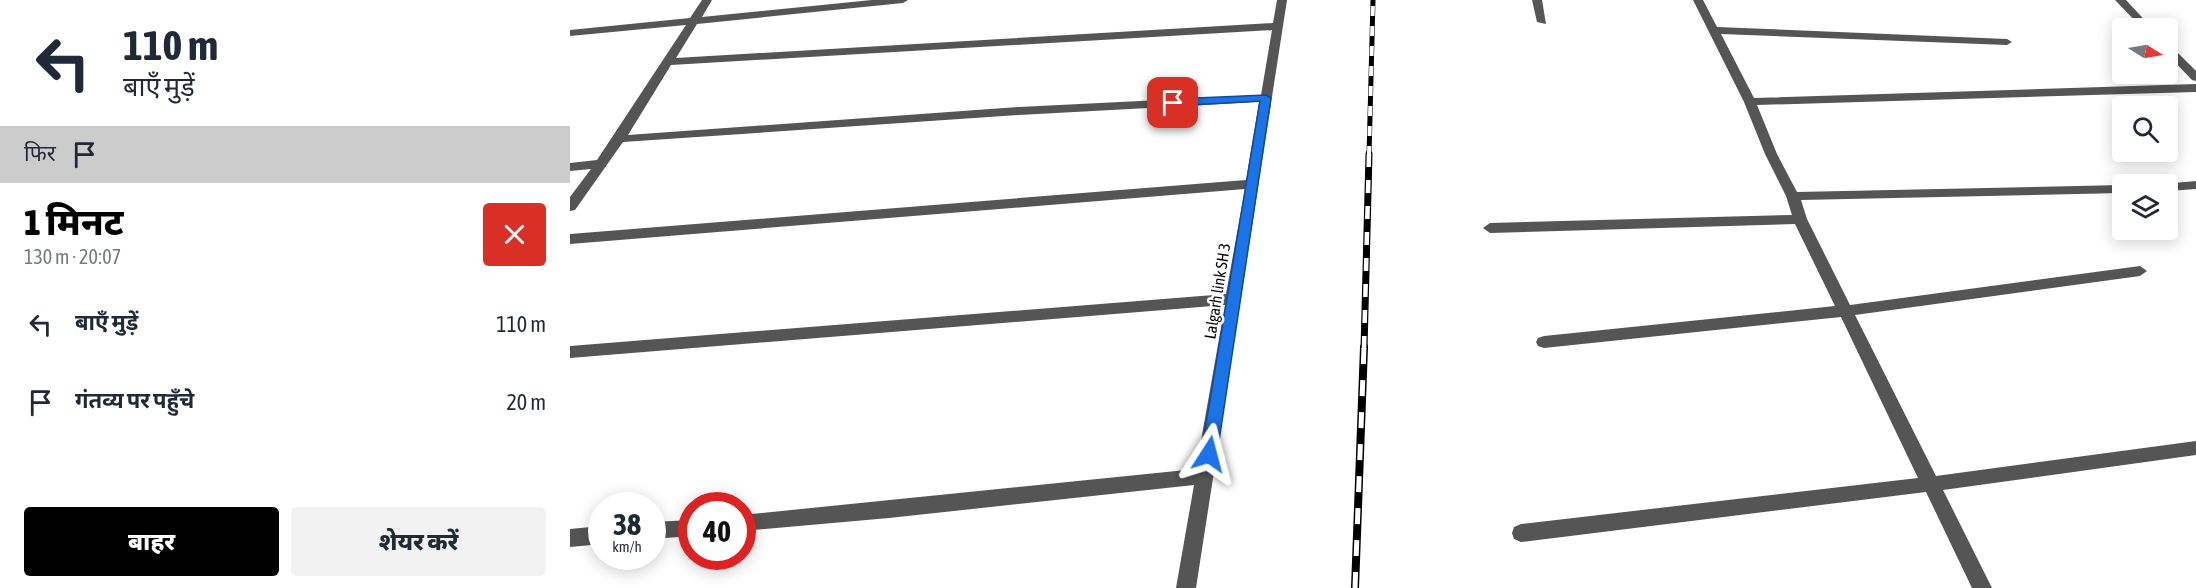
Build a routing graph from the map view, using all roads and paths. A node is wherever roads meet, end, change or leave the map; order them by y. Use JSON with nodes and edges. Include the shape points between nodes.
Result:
{"nodes":[{"id":1,"x":707,"y":0,"type":"edge"},
{"id":2,"x":903,"y":0,"type":"edge"},
{"id":3,"x":1282,"y":0,"type":"edge"},
{"id":4,"x":1537,"y":0,"type":"edge"},
{"id":5,"x":1698,"y":0,"type":"edge"},
{"id":6,"x":2120,"y":0,"type":"edge"},
{"id":7,"x":866,"y":2,"type":"edge"},
{"id":8,"x":2137,"y":18,"type":"edge"},
{"id":9,"x":696,"y":19,"type":"junction"},
{"id":10,"x":1542,"y":22,"type":"dead end"},
{"id":11,"x":1277,"y":26,"type":"junction"},
{"id":12,"x":1712,"y":30,"type":"junction"},
{"id":13,"x":570,"y":33,"type":"edge"},
{"id":14,"x":2007,"y":42,"type":"dead end"},
{"id":15,"x":2178,"y":59,"type":"edge"},
{"id":16,"x":669,"y":62,"type":"junction"},
{"id":17,"x":2196,"y":78,"type":"edge"},
{"id":18,"x":2196,"y":88,"type":"edge"},
{"id":19,"x":1266,"y":98,"type":"junction"},
{"id":20,"x":1750,"y":102,"type":"junction"},
{"id":21,"x":619,"y":139,"type":"junction"},
{"id":22,"x":601,"y":164,"type":"junction"},
{"id":23,"x":570,"y":167,"type":"edge"},
{"id":24,"x":1252,"y":183,"type":"junction"},
{"id":25,"x":2196,"y":185,"type":"edge"},
{"id":26,"x":2178,"y":186,"type":"edge"},
{"id":27,"x":2112,"y":189,"type":"edge"},
{"id":28,"x":1793,"y":196,"type":"junction"},
{"id":29,"x":570,"y":207,"type":"edge"},
{"id":30,"x":1800,"y":219,"type":"junction"},
{"id":31,"x":1490,"y":228,"type":"dead end"},
{"id":32,"x":570,"y":239,"type":"edge"},
{"id":33,"x":2140,"y":271,"type":"dead end"},
{"id":34,"x":1234,"y":299,"type":"junction"},
{"id":35,"x":1845,"y":311,"type":"junction"},
{"id":36,"x":1544,"y":342,"type":"dead end"},
{"id":37,"x":570,"y":352,"type":"edge"},
{"id":38,"x":2196,"y":448,"type":"edge"},
{"id":39,"x":1206,"y":476,"type":"junction"},
{"id":40,"x":1931,"y":484,"type":"junction"},
{"id":41,"x":756,"y":522,"type":"edge"},
{"id":42,"x":1521,"y":533,"type":"dead end"},
{"id":43,"x":588,"y":536,"type":"edge"},
{"id":44,"x":570,"y":538,"type":"edge"},
{"id":45,"x":1186,"y":588,"type":"edge"},
{"id":46,"x":1982,"y":588,"type":"edge"}],
"edges":[{"from":1,"to":9,"type":"street"},
{"from":2,"to":7,"type":"street"},
{"from":3,"to":11,"type":"street","name":"Lalgarh link SH 3"},
{"from":4,"to":10,"type":"street"},
{"from":5,"to":12,"type":"street"},
{"from":6,"to":8,"type":"street"},
{"from":7,"to":9,"type":"street"},
{"from":9,"to":13,"type":"street"},
{"from":9,"to":16,"type":"street"},
{"from":11,"to":16,"type":"street"},
{"from":11,"to":19,"type":"street","name":"Lalgarh link SH 3"},
{"from":12,"to":14,"type":"street"},
{"from":12,"to":20,"type":"street"},
{"from":15,"to":17,"type":"street"},
{"from":16,"to":21,"type":"street"},
{"from":18,"to":20,"type":"street"},
{"from":19,"to":21,"type":"street"},
{"from":19,"to":24,"type":"street","name":"Lalgarh link SH 3"},
{"from":20,"to":28,"type":"street"},
{"from":21,"to":22,"type":"street"},
{"from":22,"to":23,"type":"street"},
{"from":22,"to":29,"type":"street"},
{"from":24,"to":32,"type":"street"},
{"from":24,"to":34,"type":"street","name":"Lalgarh link SH 3"},
{"from":25,"to":26,"type":"street"},
{"from":27,"to":28,"type":"street"},
{"from":28,"to":30,"type":"street"},
{"from":30,"to":31,"type":"street"},
{"from":30,"to":35,"type":"street"},
{"from":33,"to":35,"type":"street"},
{"from":34,"to":37,"type":"street"},
{"from":34,"to":39,"type":"street","name":"Lalgarh link SH 3"},
{"from":35,"to":36,"type":"street"},
{"from":35,"to":40,"type":"street"},
{"from":38,"to":40,"type":"street"},
{"from":39,"to":41,"type":"street"},
{"from":39,"to":45,"type":"street","name":"Lalgarh link SH 3"},
{"from":40,"to":42,"type":"street"},
{"from":40,"to":46,"type":"street"},
{"from":43,"to":44,"type":"street"}]}
